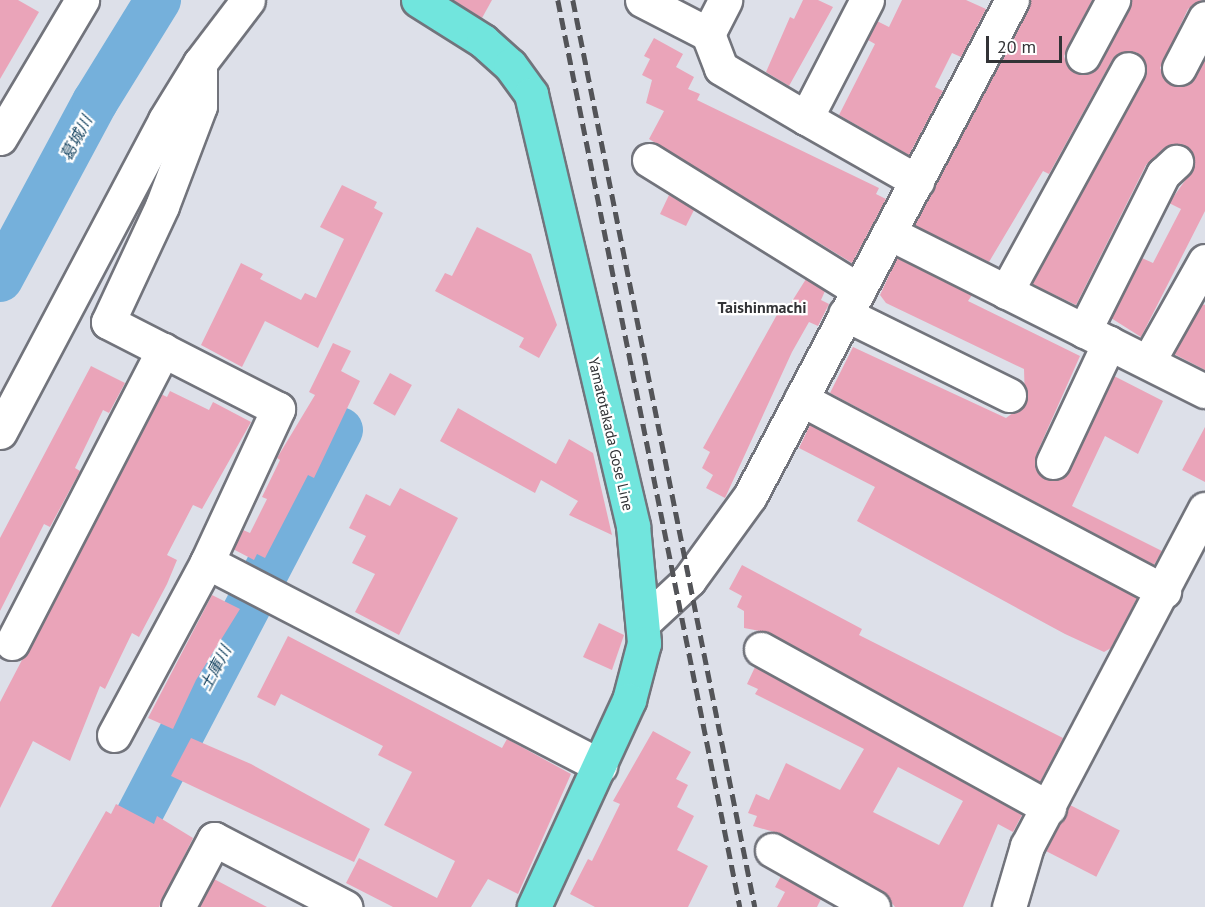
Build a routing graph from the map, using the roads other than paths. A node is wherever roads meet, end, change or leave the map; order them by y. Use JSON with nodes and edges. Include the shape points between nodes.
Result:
{"nodes":[{"id":1,"x":82,"y":0,"type":"edge"},
{"id":2,"x":248,"y":0,"type":"edge"},
{"id":3,"x":418,"y":0,"type":"edge"},
{"id":4,"x":642,"y":0,"type":"edge"},
{"id":5,"x":725,"y":0,"type":"edge"},
{"id":6,"x":867,"y":0,"type":"edge"},
{"id":7,"x":1012,"y":0,"type":"edge"},
{"id":8,"x":1113,"y":0,"type":"edge"},
{"id":9,"x":1205,"y":18,"type":"edge"},
{"id":10,"x":708,"y":34,"type":"junction"},
{"id":11,"x":1083,"y":56,"type":"dead end"},
{"id":12,"x":200,"y":63,"type":"junction"},
{"id":13,"x":1179,"y":68,"type":"dead end"},
{"id":14,"x":1128,"y":69,"type":"dead end"},
{"id":15,"x":806,"y":118,"type":"junction"},
{"id":16,"x":2,"y":133,"type":"edge"},
{"id":17,"x":649,"y":160,"type":"dead end"},
{"id":18,"x":1176,"y":162,"type":"dead end"},
{"id":19,"x":917,"y":181,"type":"junction"},
{"id":20,"x":889,"y":233,"type":"junction"},
{"id":21,"x":1205,"y":261,"type":"edge"},
{"id":22,"x":1006,"y":292,"type":"junction"},
{"id":23,"x":852,"y":302,"type":"junction"},
{"id":24,"x":1097,"y":337,"type":"junction"},
{"id":25,"x":163,"y":350,"type":"junction"},
{"id":26,"x":1148,"y":363,"type":"junction"},
{"id":27,"x":1205,"y":391,"type":"edge"},
{"id":28,"x":1008,"y":395,"type":"dead end"},
{"id":29,"x":801,"y":399,"type":"junction"},
{"id":30,"x":0,"y":432,"type":"edge"},
{"id":31,"x":1053,"y":462,"type":"dead end"},
{"id":32,"x":1205,"y":509,"type":"edge"},
{"id":33,"x":207,"y":562,"type":"junction"},
{"id":34,"x":1164,"y":591,"type":"junction"},
{"id":35,"x":644,"y":622,"type":"junction"},
{"id":36,"x":12,"y":643,"type":"dead end"},
{"id":37,"x":761,"y":649,"type":"dead end"},
{"id":38,"x":114,"y":735,"type":"dead end"},
{"id":39,"x":600,"y":766,"type":"junction"},
{"id":40,"x":1050,"y":808,"type":"junction"},
{"id":41,"x":772,"y":850,"type":"dead end"},
{"id":42,"x":308,"y":899,"type":"edge"},
{"id":43,"x":178,"y":907,"type":"edge"},
{"id":44,"x":345,"y":907,"type":"edge"},
{"id":45,"x":534,"y":907,"type":"edge"},
{"id":46,"x":873,"y":907,"type":"edge"},
{"id":47,"x":1009,"y":907,"type":"edge"}],
"edges":[{"from":1,"to":16,"type":"street"},
{"from":2,"to":12,"type":"street"},
{"from":3,"to":35,"type":"main road","name":"Yamatotakada Gose Line","via":[[483,40],[510,65],[531,94],[633,526]]},
{"from":4,"to":10,"type":"street"},
{"from":5,"to":10,"type":"street"},
{"from":6,"to":15,"type":"street"},
{"from":7,"to":19,"type":"street"},
{"from":8,"to":11,"type":"street"},
{"from":9,"to":13,"type":"street"},
{"from":10,"to":15,"type":"street","via":[[722,68]]},
{"from":12,"to":25,"type":"street","via":[[200,106],[162,206],[108,322]]},
{"from":12,"to":30,"type":"street"},
{"from":14,"to":22,"type":"street"},
{"from":15,"to":19,"type":"street"},
{"from":17,"to":23,"type":"street"},
{"from":18,"to":24,"type":"street","via":[[1162,174]]},
{"from":19,"to":20,"type":"street"},
{"from":20,"to":22,"type":"street"},
{"from":20,"to":23,"type":"street"},
{"from":21,"to":26,"type":"street"},
{"from":22,"to":24,"type":"street"},
{"from":23,"to":28,"type":"street"},
{"from":23,"to":29,"type":"street"},
{"from":24,"to":26,"type":"street"},
{"from":24,"to":31,"type":"street"},
{"from":25,"to":33,"type":"street","via":[[279,410]]},
{"from":25,"to":36,"type":"street"},
{"from":26,"to":27,"type":"street"},
{"from":29,"to":34,"type":"street"},
{"from":29,"to":35,"type":"street","via":[[750,496],[689,580]]},
{"from":32,"to":34,"type":"street"},
{"from":33,"to":38,"type":"street"},
{"from":33,"to":39,"type":"street"},
{"from":34,"to":40,"type":"street"},
{"from":35,"to":39,"type":"main road","name":"Yamatotakada Gose Line","via":[[644,643],[629,700]]},
{"from":37,"to":40,"type":"street"},
{"from":39,"to":45,"type":"main road","name":"Yamatotakada Gose Line"},
{"from":40,"to":47,"type":"street","via":[[1027,846]]},
{"from":41,"to":46,"type":"street"},
{"from":42,"to":43,"type":"street","via":[[214,839]]},
{"from":42,"to":44,"type":"street"}]}
